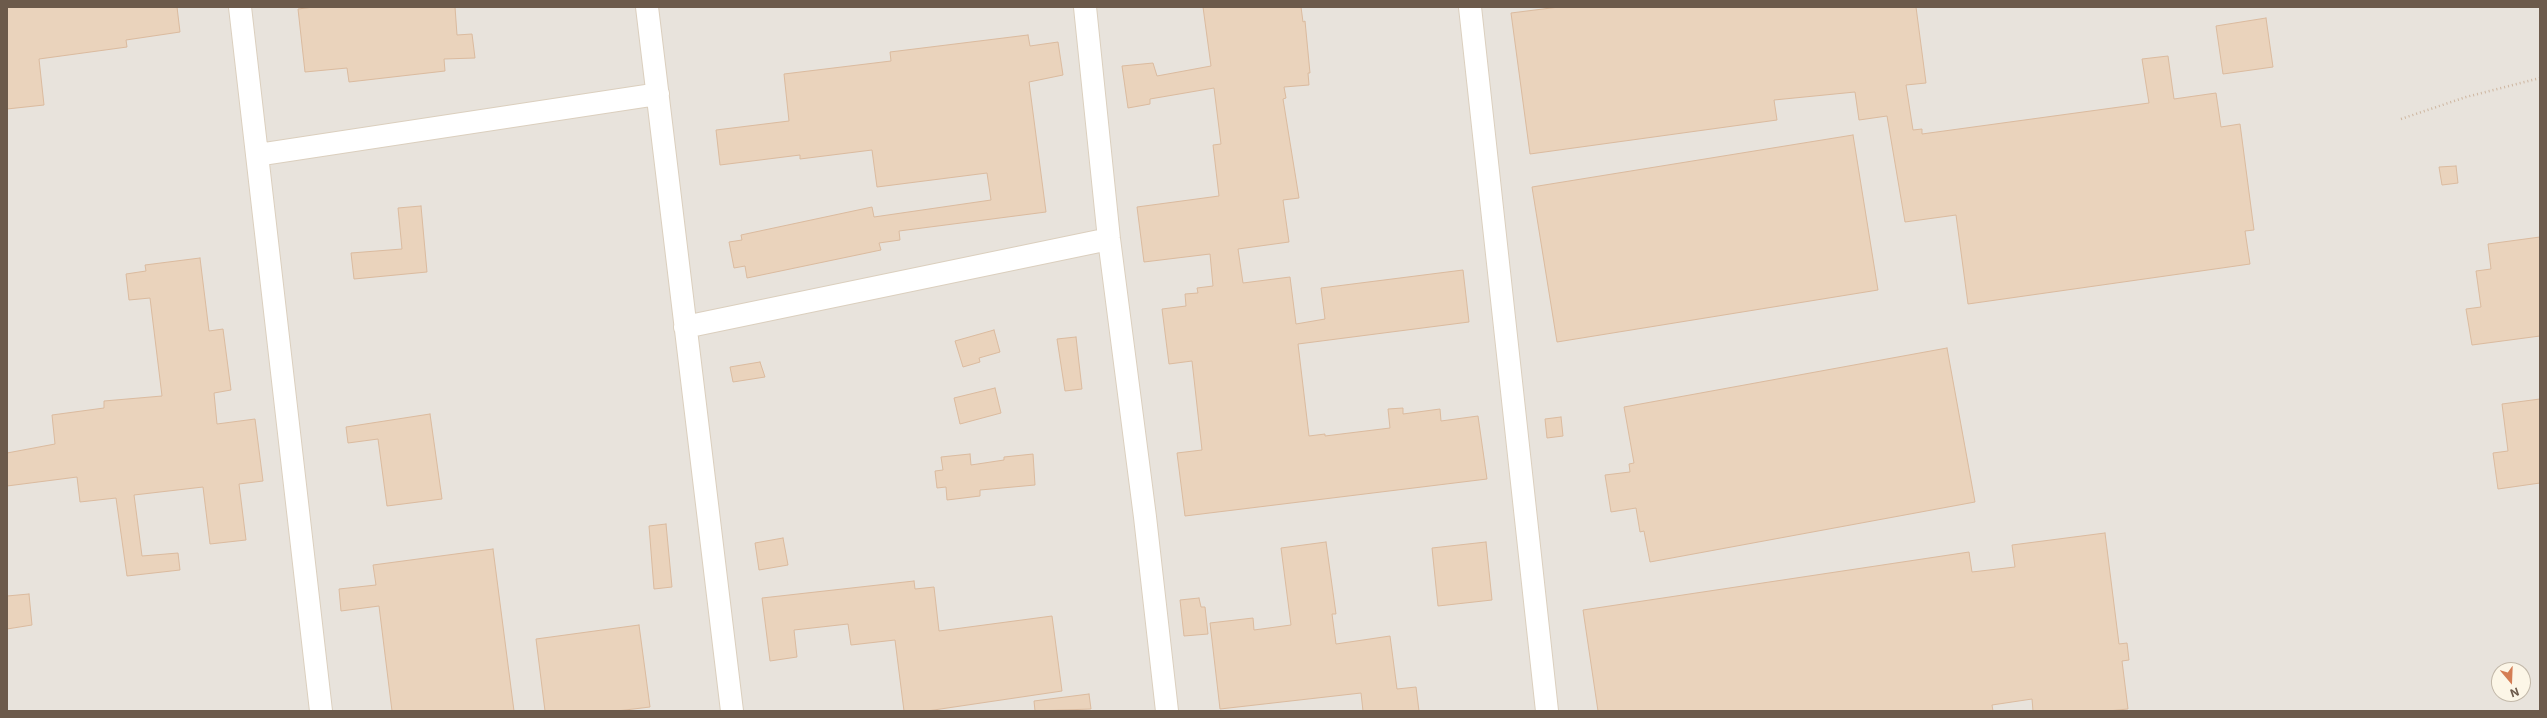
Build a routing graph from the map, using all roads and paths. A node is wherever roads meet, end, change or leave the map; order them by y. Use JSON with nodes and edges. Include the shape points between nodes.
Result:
{"nodes":[{"id":1,"x":240,"y":7,"type":"edge"},
{"id":2,"x":647,"y":7,"type":"edge"},
{"id":3,"x":1085,"y":7,"type":"edge"},
{"id":4,"x":1470,"y":7,"type":"edge"},
{"id":5,"x":2540,"y":78,"type":"edge"},
{"id":6,"x":658,"y":94,"type":"junction"},
{"id":7,"x":2401,"y":119,"type":"dead end"},
{"id":8,"x":257,"y":155,"type":"junction"},
{"id":9,"x":1109,"y":239,"type":"junction"},
{"id":10,"x":685,"y":327,"type":"junction"},
{"id":11,"x":321,"y":711,"type":"edge"},
{"id":12,"x":732,"y":711,"type":"edge"},
{"id":13,"x":1167,"y":711,"type":"edge"},
{"id":14,"x":1547,"y":711,"type":"edge"}],
"edges":[{"from":1,"to":8,"type":"street"},
{"from":2,"to":6,"type":"street"},
{"from":3,"to":9,"type":"street"},
{"from":4,"to":14,"type":"street"},
{"from":5,"to":7,"type":"path","via":[[2466,97]]},
{"from":6,"to":8,"type":"street"},
{"from":6,"to":10,"type":"street"},
{"from":8,"to":11,"type":"street"},
{"from":9,"to":10,"type":"street"},
{"from":9,"to":13,"type":"street"},
{"from":10,"to":12,"type":"street"}]}
